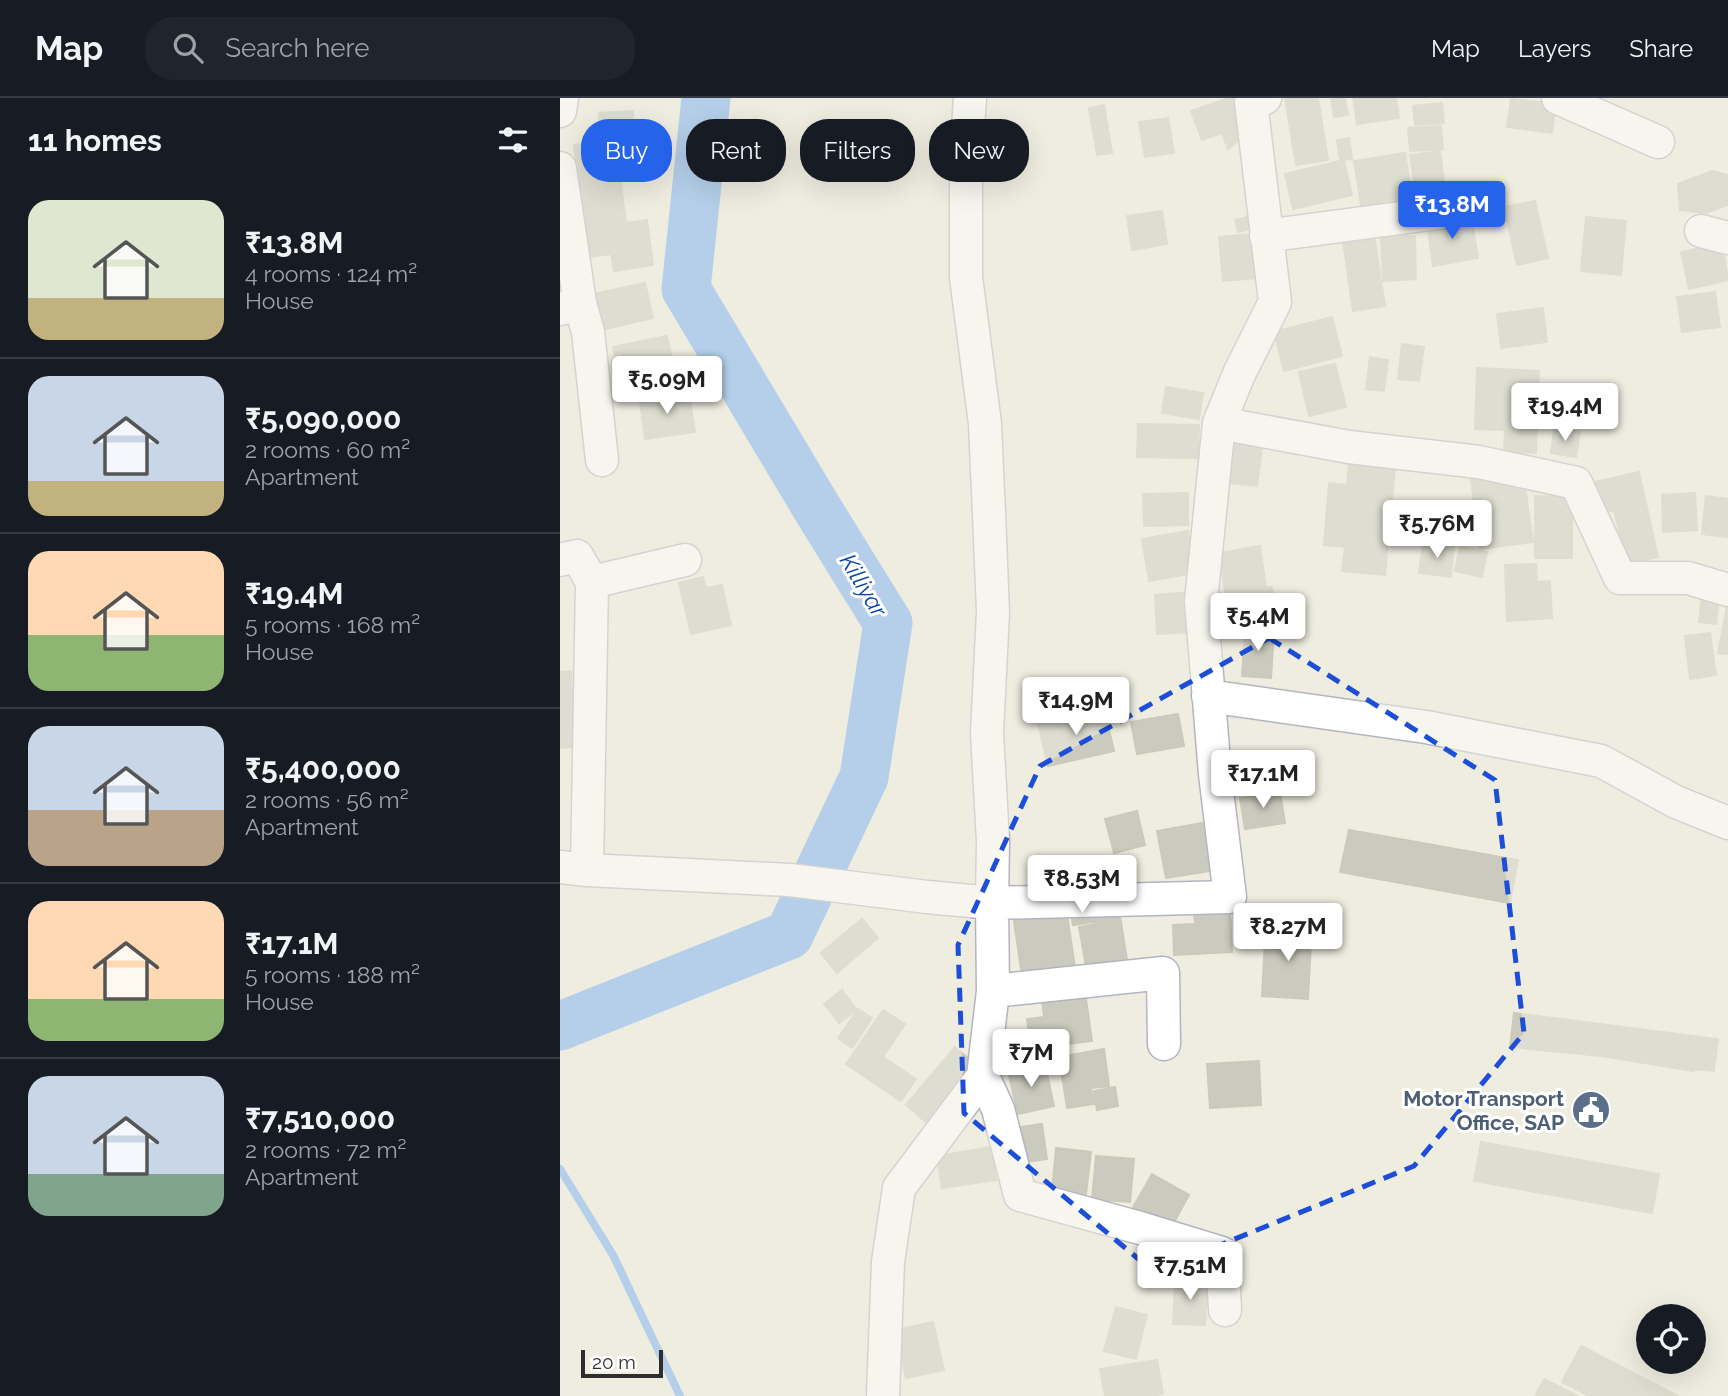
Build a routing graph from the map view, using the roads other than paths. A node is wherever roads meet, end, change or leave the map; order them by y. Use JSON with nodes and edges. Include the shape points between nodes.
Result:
{"nodes":[{"id":1,"x":562,"y":98,"type":"edge"},
{"id":2,"x":970,"y":98,"type":"edge"},
{"id":3,"x":1265,"y":98,"type":"edge"},
{"id":4,"x":1559,"y":98,"type":"edge"},
{"id":5,"x":560,"y":111,"type":"edge"},
{"id":6,"x":1658,"y":142,"type":"dead end"},
{"id":7,"x":560,"y":168,"type":"edge"},
{"id":8,"x":1445,"y":212,"type":"dead end"},
{"id":9,"x":1266,"y":236,"type":"junction"},
{"id":10,"x":570,"y":307,"type":"edge"},
{"id":11,"x":1219,"y":423,"type":"junction"},
{"id":12,"x":602,"y":460,"type":"dead end"},
{"id":13,"x":560,"y":560,"type":"edge"},
{"id":14,"x":685,"y":560,"type":"dead end"},
{"id":15,"x":592,"y":582,"type":"junction"},
{"id":16,"x":1728,"y":590,"type":"edge"},
{"id":17,"x":1208,"y":696,"type":"junction"},
{"id":18,"x":1728,"y":823,"type":"edge"},
{"id":19,"x":573,"y":869,"type":"edge"},
{"id":20,"x":992,"y":903,"type":"junction"},
{"id":21,"x":993,"y":991,"type":"junction"},
{"id":22,"x":1164,"y":1044,"type":"dead end"},
{"id":23,"x":983,"y":1076,"type":"junction"},
{"id":24,"x":1224,"y":1310,"type":"dead end"},
{"id":25,"x":883,"y":1396,"type":"edge"}],
"edges":[{"from":1,"to":5,"type":"street"},
{"from":2,"to":20,"type":"street","via":[[966,277],[985,424],[993,612],[987,733]]},
{"from":3,"to":9,"type":"street","via":[[1251,102]]},
{"from":4,"to":6,"type":"street"},
{"from":7,"to":10,"type":"street"},
{"from":8,"to":9,"type":"street"},
{"from":9,"to":11,"type":"street","via":[[1275,302]]},
{"from":10,"to":12,"type":"street","via":[[588,332]]},
{"from":11,"to":16,"type":"street","via":[[1349,447],[1479,462],[1576,483],[1620,578],[1688,578]]},
{"from":11,"to":17,"type":"street","via":[[1201,601]]},
{"from":13,"to":15,"type":"street","via":[[577,556]]},
{"from":14,"to":15,"type":"street"},
{"from":15,"to":19,"type":"street"},
{"from":17,"to":18,"type":"street","via":[[1426,727],[1601,761],[1676,802]]},
{"from":17,"to":20,"type":"street","via":[[1230,897]]},
{"from":19,"to":20,"type":"street","via":[[790,880]]},
{"from":20,"to":21,"type":"street"},
{"from":21,"to":22,"type":"street","via":[[1163,973]]},
{"from":21,"to":23,"type":"street"},
{"from":23,"to":24,"type":"street","via":[[998,1109],[1020,1195],[1222,1254]]},
{"from":23,"to":25,"type":"street","via":[[899,1188],[888,1262]]}]}
